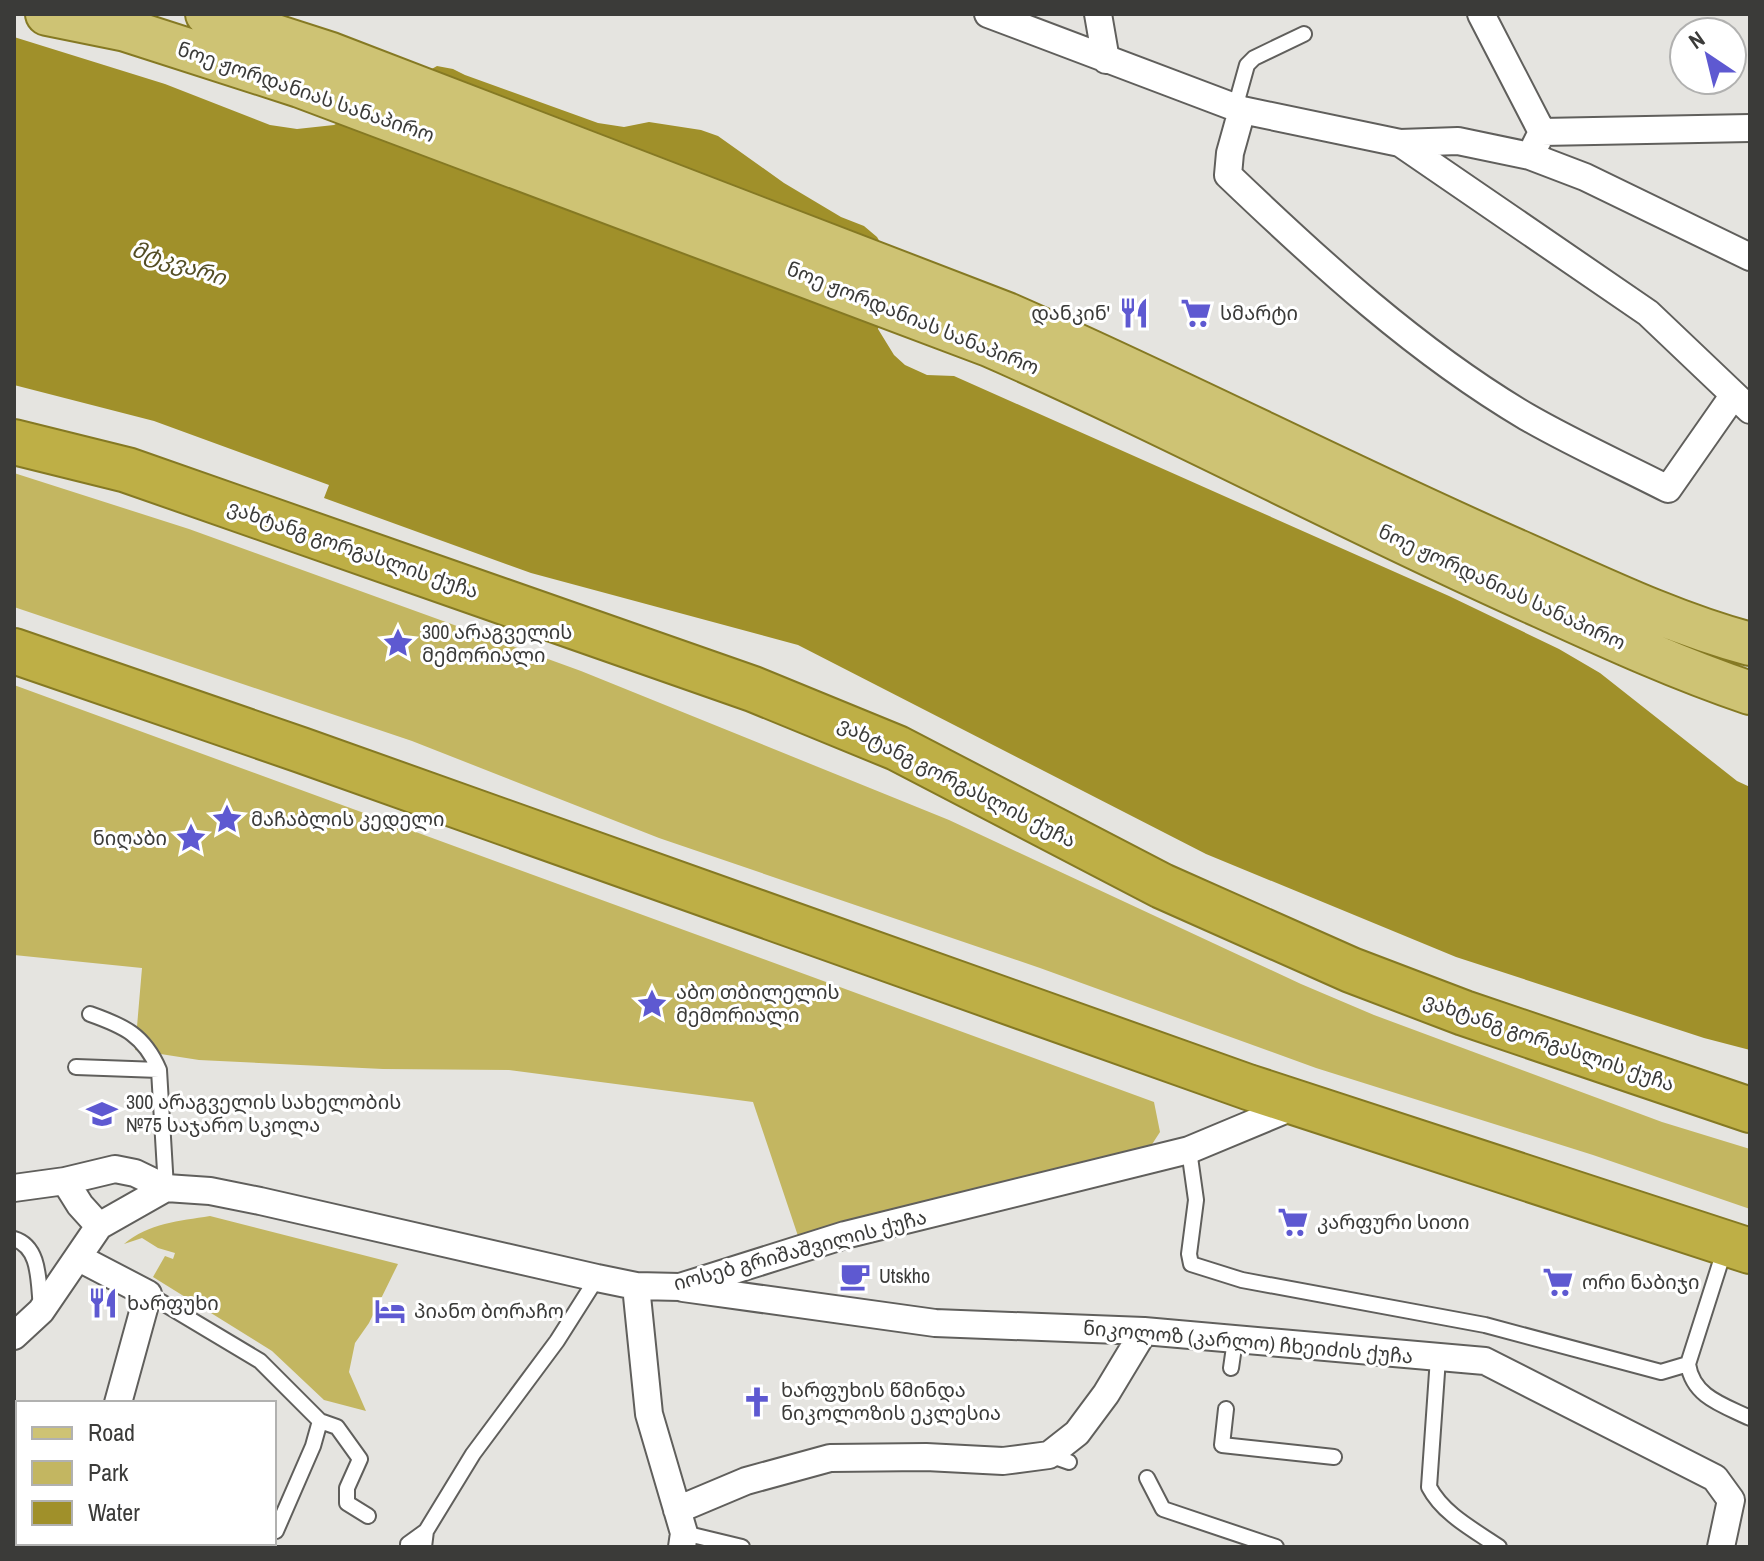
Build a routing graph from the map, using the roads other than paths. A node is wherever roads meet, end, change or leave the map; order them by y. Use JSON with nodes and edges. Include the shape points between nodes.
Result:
{"nodes":[{"id":1,"x":47,"y":14,"type":"edge"},
{"id":2,"x":207,"y":14,"type":"edge"},
{"id":3,"x":1098,"y":14,"type":"edge"},
{"id":4,"x":1481,"y":14,"type":"edge"},
{"id":5,"x":1000,"y":16,"type":"edge"},
{"id":6,"x":1304,"y":34,"type":"dead end"},
{"id":7,"x":1106,"y":60,"type":"junction"},
{"id":8,"x":1239,"y":109,"type":"junction"},
{"id":9,"x":1750,"y":128,"type":"edge"},
{"id":10,"x":1542,"y":132,"type":"junction"},
{"id":11,"x":1400,"y":143,"type":"junction"},
{"id":12,"x":1530,"y":156,"type":"junction"},
{"id":13,"x":1750,"y":257,"type":"edge"},
{"id":14,"x":896,"y":290,"type":"junction"},
{"id":15,"x":1741,"y":403,"type":"edge"},
{"id":16,"x":14,"y":442,"type":"edge"},
{"id":17,"x":1750,"y":644,"type":"edge"},
{"id":18,"x":14,"y":651,"type":"edge"},
{"id":19,"x":1750,"y":693,"type":"edge"},
{"id":20,"x":90,"y":1014,"type":"dead end"},
{"id":21,"x":76,"y":1067,"type":"dead end"},
{"id":22,"x":159,"y":1070,"type":"junction"},
{"id":23,"x":1297,"y":1105,"type":"junction"},
{"id":24,"x":1750,"y":1110,"type":"edge"},
{"id":25,"x":1189,"y":1150,"type":"junction"},
{"id":26,"x":65,"y":1181,"type":"junction"},
{"id":27,"x":14,"y":1188,"type":"edge"},
{"id":28,"x":166,"y":1188,"type":"junction"},
{"id":29,"x":99,"y":1226,"type":"junction"},
{"id":30,"x":14,"y":1239,"type":"edge"},
{"id":31,"x":1738,"y":1248,"type":"edge"},
{"id":32,"x":79,"y":1258,"type":"junction"},
{"id":33,"x":597,"y":1278,"type":"junction"},
{"id":34,"x":636,"y":1286,"type":"junction"},
{"id":35,"x":680,"y":1287,"type":"junction"},
{"id":36,"x":148,"y":1294,"type":"junction"},
{"id":37,"x":41,"y":1311,"type":"junction"},
{"id":38,"x":1144,"y":1331,"type":"junction"},
{"id":39,"x":14,"y":1336,"type":"edge"},
{"id":40,"x":1235,"y":1340,"type":"junction"},
{"id":41,"x":1438,"y":1358,"type":"junction"},
{"id":42,"x":1688,"y":1364,"type":"junction"},
{"id":43,"x":1231,"y":1368,"type":"dead end"},
{"id":44,"x":119,"y":1401,"type":"edge"},
{"id":45,"x":1226,"y":1409,"type":"dead end"},
{"id":46,"x":1750,"y":1418,"type":"edge"},
{"id":47,"x":320,"y":1421,"type":"junction"},
{"id":48,"x":1334,"y":1457,"type":"dead end"},
{"id":49,"x":1147,"y":1478,"type":"dead end"},
{"id":50,"x":368,"y":1516,"type":"dead end"},
{"id":51,"x":681,"y":1530,"type":"edge"},
{"id":52,"x":276,"y":1531,"type":"edge"},
{"id":53,"x":426,"y":1531,"type":"junction"},
{"id":54,"x":408,"y":1547,"type":"edge"},
{"id":55,"x":424,"y":1547,"type":"edge"},
{"id":56,"x":742,"y":1547,"type":"edge"},
{"id":57,"x":1276,"y":1547,"type":"edge"},
{"id":58,"x":1499,"y":1547,"type":"edge"},
{"id":59,"x":1721,"y":1547,"type":"edge"}],
"edges":[{"from":1,"to":14,"type":"main road","name":"ნოე ჟორდანიას სანაპირო","via":[[126,30],[300,86]]},
{"from":2,"to":14,"type":"main road","name":"ნოე ჟორდანიას სანაპირო","via":[[331,54]]},
{"from":3,"to":7,"type":"street"},
{"from":4,"to":10,"type":"street"},
{"from":5,"to":7,"type":"street"},
{"from":6,"to":8,"type":"lane","via":[[1247,65]]},
{"from":7,"to":8,"type":"street"},
{"from":8,"to":11,"type":"street"},
{"from":8,"to":15,"type":"street","via":[[1228,175],[1428,351],[1527,417],[1668,489]]},
{"from":9,"to":10,"type":"street"},
{"from":10,"to":12,"type":"street"},
{"from":11,"to":12,"type":"street","via":[[1458,141]]},
{"from":11,"to":15,"type":"street","via":[[1648,313]]},
{"from":12,"to":13,"type":"street"},
{"from":14,"to":17,"type":"main road","name":"ნოე ჟორდანიას სანაპირო","via":[[1007,314],[1451,522],[1689,625]]},
{"from":14,"to":19,"type":"main road","name":"ნოე ჟორდანიას სანაპირო","via":[[989,345],[1446,564],[1660,660]]},
{"from":16,"to":24,"type":"highway","name":"ვახტანგ გორგასლის ქუჩა","via":[[127,470],[766,694],[897,748],[1162,886],[1351,970]]},
{"from":18,"to":23,"type":"highway"},
{"from":20,"to":22,"type":"lane","via":[[124,1026],[153,1054]]},
{"from":21,"to":22,"type":"lane"},
{"from":22,"to":28,"type":"lane"},
{"from":23,"to":25,"type":"street","name":"იოსებ გრიშაშვილის ქუჩა"},
{"from":23,"to":31,"type":"highway"},
{"from":25,"to":35,"type":"street","name":"იოსებ გრიშაშვილის ქუჩა","via":[[845,1235]]},
{"from":25,"to":42,"type":"lane","via":[[1196,1200],[1191,1264],[1242,1280],[1485,1325],[1661,1372]]},
{"from":26,"to":27,"type":"street","name":"იოსებ გრიშაშვილის ქუჩა"},
{"from":26,"to":28,"type":"street","name":"იოსებ გრიშაშვილის ქუჩა","via":[[115,1169]]},
{"from":26,"to":29,"type":"street"},
{"from":28,"to":29,"type":"street"},
{"from":28,"to":33,"type":"street","name":"იოსებ გრიშაშვილის ქუჩა","via":[[260,1201]]},
{"from":29,"to":32,"type":"street"},
{"from":30,"to":37,"type":"lane","via":[[24,1242],[35,1257]]},
{"from":31,"to":42,"type":"lane"},
{"from":32,"to":36,"type":"street"},
{"from":32,"to":37,"type":"street"},
{"from":33,"to":34,"type":"street","name":"იოსებ გრიშაშვილის ქუჩა"},
{"from":33,"to":53,"type":"lane","via":[[473,1454]]},
{"from":34,"to":35,"type":"street","name":"იოსებ გრიშაშვილის ქუჩა"},
{"from":34,"to":51,"type":"street","via":[[649,1414]]},
{"from":35,"to":38,"type":"street","name":"ნიკოლოზ (კარლო) ჩხეიძის ქუჩა","via":[[935,1323]]},
{"from":36,"to":44,"type":"street"},
{"from":36,"to":47,"type":"lane","via":[[260,1361]]},
{"from":37,"to":39,"type":"street"},
{"from":38,"to":40,"type":"street","name":"ნიკოლოზ (კარლო) ჩხეიძის ქუჩა"},
{"from":38,"to":51,"type":"street","via":[[1059,1459],[830,1458],[746,1481]]},
{"from":40,"to":41,"type":"street","name":"ნიკოლოზ (კარლო) ჩხეიძის ქუჩა"},
{"from":40,"to":43,"type":"lane"},
{"from":41,"to":58,"type":"lane","via":[[1429,1487],[1436,1501]]},
{"from":41,"to":59,"type":"street","name":"ნიკოლოზ (კარლო) ჩხეიძის ქუჩა","via":[[1485,1361],[1715,1478],[1731,1500]]},
{"from":42,"to":46,"type":"lane","via":[[1690,1379],[1708,1398]]},
{"from":45,"to":48,"type":"lane","via":[[1222,1445]]},
{"from":47,"to":50,"type":"lane","via":[[337,1427],[360,1459],[347,1488],[347,1503]]},
{"from":47,"to":52,"type":"lane"},
{"from":49,"to":57,"type":"lane","via":[[1163,1509]]},
{"from":51,"to":56,"type":"lane"},
{"from":53,"to":54,"type":"lane"},
{"from":53,"to":55,"type":"lane"}]}
